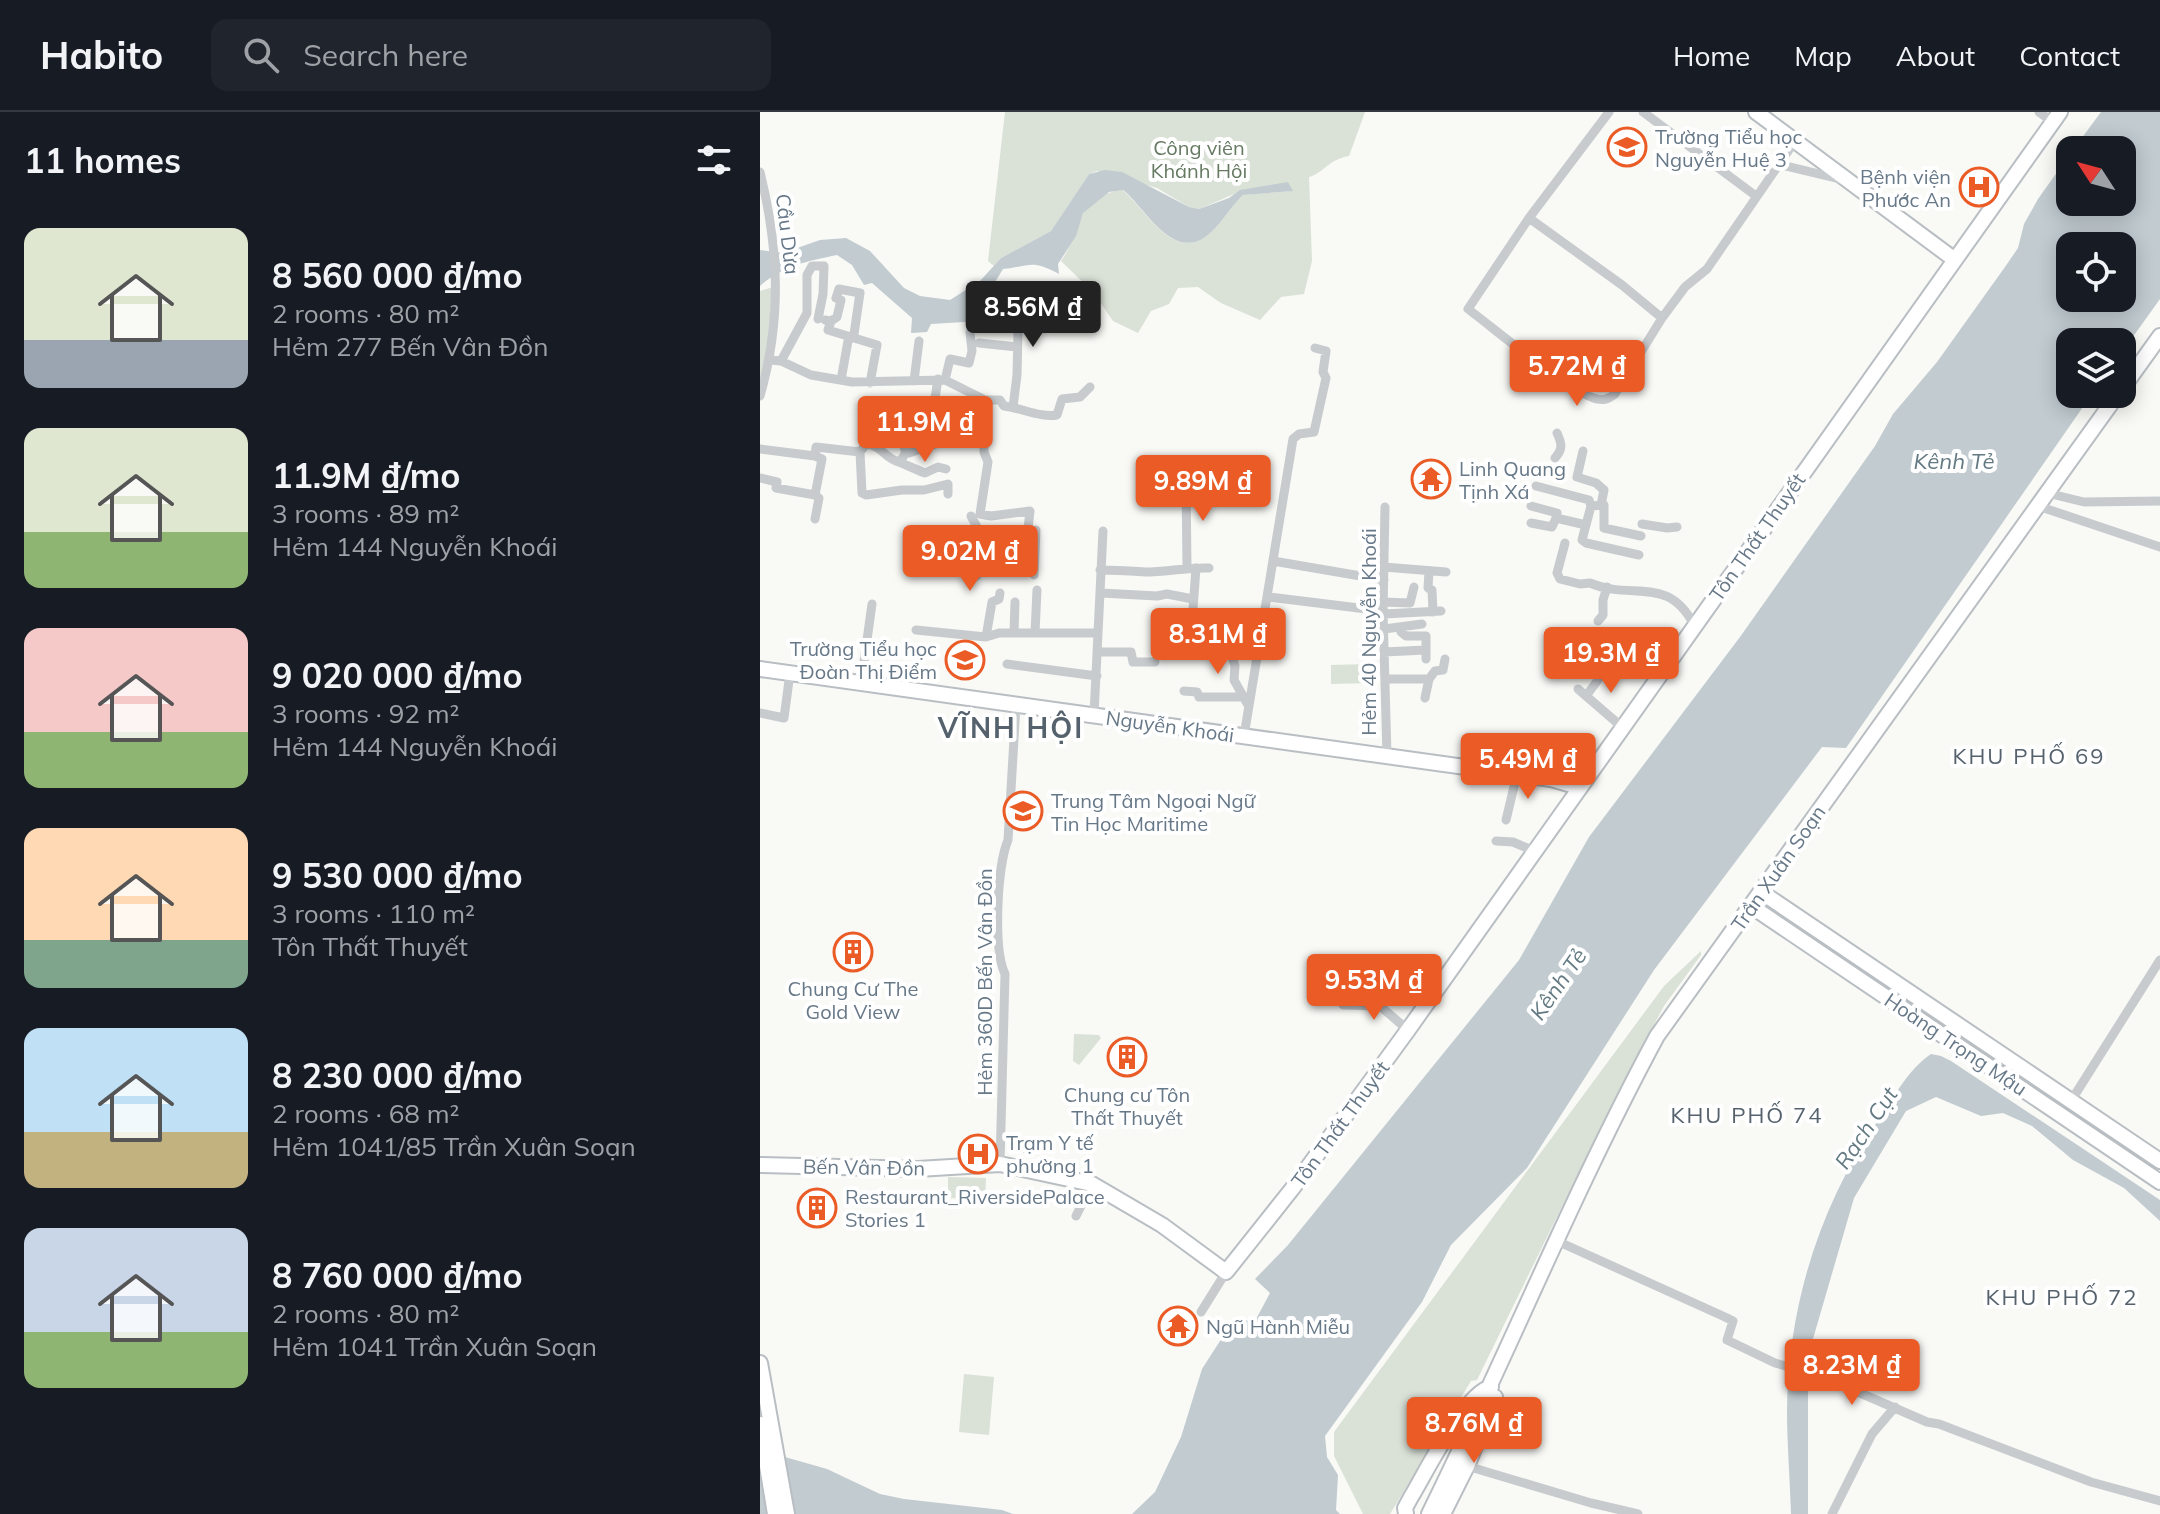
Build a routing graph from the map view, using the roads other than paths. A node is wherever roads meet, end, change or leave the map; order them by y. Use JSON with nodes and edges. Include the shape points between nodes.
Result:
{"nodes":[{"id":1,"x":1609,"y":112,"type":"edge"},
{"id":2,"x":1643,"y":112,"type":"edge"},
{"id":3,"x":2039,"y":112,"type":"edge"},
{"id":4,"x":1761,"y":113,"type":"edge"},
{"id":5,"x":2057,"y":117,"type":"edge"},
{"id":6,"x":1795,"y":141,"type":"junction"},
{"id":7,"x":1778,"y":164,"type":"junction"},
{"id":8,"x":760,"y":172,"type":"edge"},
{"id":9,"x":1848,"y":181,"type":"junction"},
{"id":10,"x":1756,"y":196,"type":"junction"},
{"id":11,"x":1529,"y":218,"type":"junction"},
{"id":12,"x":1955,"y":260,"type":"junction"},
{"id":13,"x":1019,"y":288,"type":"dead end"},
{"id":14,"x":1019,"y":301,"type":"junction"},
{"id":15,"x":1093,"y":313,"type":"dead end"},
{"id":16,"x":805,"y":316,"type":"junction"},
{"id":17,"x":1662,"y":318,"type":"junction"},
{"id":18,"x":818,"y":319,"type":"junction"},
{"id":19,"x":831,"y":321,"type":"junction"},
{"id":20,"x":970,"y":332,"type":"dead end"},
{"id":21,"x":2160,"y":336,"type":"edge"},
{"id":22,"x":851,"y":338,"type":"junction"},
{"id":23,"x":919,"y":341,"type":"dead end"},
{"id":24,"x":979,"y":343,"type":"dead end"},
{"id":25,"x":1017,"y":347,"type":"junction"},
{"id":26,"x":1315,"y":348,"type":"dead end"},
{"id":27,"x":776,"y":361,"type":"junction"},
{"id":28,"x":2136,"y":369,"type":"edge"},
{"id":29,"x":941,"y":379,"type":"junction"},
{"id":30,"x":841,"y":380,"type":"junction"},
{"id":31,"x":914,"y":381,"type":"junction"},
{"id":32,"x":870,"y":383,"type":"junction"},
{"id":33,"x":1090,"y":387,"type":"dead end"},
{"id":34,"x":760,"y":396,"type":"edge"},
{"id":35,"x":985,"y":400,"type":"junction"},
{"id":36,"x":1013,"y":407,"type":"junction"},
{"id":37,"x":2108,"y":408,"type":"edge"},
{"id":38,"x":946,"y":429,"type":"dead end"},
{"id":39,"x":914,"y":433,"type":"junction"},
{"id":40,"x":1557,"y":433,"type":"dead end"},
{"id":41,"x":944,"y":441,"type":"dead end"},
{"id":42,"x":760,"y":449,"type":"edge"},
{"id":43,"x":1583,"y":451,"type":"dead end"},
{"id":44,"x":860,"y":452,"type":"junction"},
{"id":45,"x":906,"y":452,"type":"junction"},
{"id":46,"x":813,"y":456,"type":"junction"},
{"id":47,"x":1555,"y":458,"type":"dead end"},
{"id":48,"x":900,"y":462,"type":"junction"},
{"id":49,"x":946,"y":469,"type":"dead end"},
{"id":50,"x":760,"y":478,"type":"edge"},
{"id":51,"x":1186,"y":481,"type":"dead end"},
{"id":52,"x":1536,"y":486,"type":"dead end"},
{"id":53,"x":2047,"y":493,"type":"junction"},
{"id":54,"x":948,"y":494,"type":"dead end"},
{"id":55,"x":815,"y":495,"type":"junction"},
{"id":56,"x":2160,"y":501,"type":"edge"},
{"id":57,"x":1596,"y":505,"type":"junction"},
{"id":58,"x":1531,"y":506,"type":"dead end"},
{"id":59,"x":2038,"y":506,"type":"junction"},
{"id":60,"x":1385,"y":507,"type":"dead end"},
{"id":61,"x":975,"y":515,"type":"junction"},
{"id":62,"x":1556,"y":518,"type":"junction"},
{"id":63,"x":815,"y":519,"type":"dead end"},
{"id":64,"x":1531,"y":523,"type":"dead end"},
{"id":65,"x":1642,"y":524,"type":"dead end"},
{"id":66,"x":1586,"y":525,"type":"junction"},
{"id":67,"x":1677,"y":527,"type":"dead end"},
{"id":68,"x":1103,"y":531,"type":"dead end"},
{"id":69,"x":1641,"y":536,"type":"dead end"},
{"id":70,"x":1565,"y":543,"type":"dead end"},
{"id":71,"x":2160,"y":547,"type":"edge"},
{"id":72,"x":973,"y":552,"type":"dead end"},
{"id":73,"x":1639,"y":555,"type":"dead end"},
{"id":74,"x":935,"y":559,"type":"dead end"},
{"id":75,"x":1273,"y":561,"type":"junction"},
{"id":76,"x":980,"y":563,"type":"dead end"},
{"id":77,"x":1384,"y":567,"type":"junction"},
{"id":78,"x":1192,"y":568,"type":"junction"},
{"id":79,"x":1209,"y":568,"type":"dead end"},
{"id":80,"x":1100,"y":570,"type":"junction"},
{"id":81,"x":1429,"y":571,"type":"junction"},
{"id":82,"x":1446,"y":572,"type":"dead end"},
{"id":83,"x":1034,"y":575,"type":"dead end"},
{"id":84,"x":1384,"y":580,"type":"junction"},
{"id":85,"x":1414,"y":587,"type":"dead end"},
{"id":86,"x":1607,"y":587,"type":"junction"},
{"id":87,"x":1037,"y":590,"type":"dead end"},
{"id":88,"x":1000,"y":593,"type":"dead end"},
{"id":89,"x":1101,"y":593,"type":"junction"},
{"id":90,"x":1269,"y":597,"type":"junction"},
{"id":91,"x":1015,"y":602,"type":"dead end"},
{"id":92,"x":872,"y":604,"type":"dead end"},
{"id":93,"x":1383,"y":609,"type":"junction"},
{"id":94,"x":1598,"y":621,"type":"dead end"},
{"id":95,"x":1422,"y":624,"type":"dead end"},
{"id":96,"x":1694,"y":625,"type":"junction"},
{"id":97,"x":1402,"y":628,"type":"junction"},
{"id":98,"x":1384,"y":629,"type":"junction"},
{"id":99,"x":916,"y":630,"type":"dead end"},
{"id":100,"x":1584,"y":632,"type":"dead end"},
{"id":101,"x":1014,"y":633,"type":"junction"},
{"id":102,"x":1035,"y":633,"type":"junction"},
{"id":103,"x":1098,"y":633,"type":"junction"},
{"id":104,"x":986,"y":637,"type":"junction"},
{"id":105,"x":1188,"y":646,"type":"dead end"},
{"id":106,"x":1098,"y":652,"type":"junction"},
{"id":107,"x":1384,"y":652,"type":"junction"},
{"id":108,"x":1445,"y":659,"type":"dead end"},
{"id":109,"x":1155,"y":662,"type":"dead end"},
{"id":110,"x":1007,"y":664,"type":"dead end"},
{"id":111,"x":760,"y":669,"type":"edge"},
{"id":112,"x":790,"y":673,"type":"junction"},
{"id":113,"x":1097,"y":676,"type":"junction"},
{"id":114,"x":1385,"y":679,"type":"junction"},
{"id":115,"x":1429,"y":679,"type":"junction"},
{"id":116,"x":861,"y":683,"type":"junction"},
{"id":117,"x":1184,"y":691,"type":"dead end"},
{"id":118,"x":1425,"y":698,"type":"dead end"},
{"id":119,"x":1246,"y":701,"type":"junction"},
{"id":120,"x":1016,"y":705,"type":"junction"},
{"id":121,"x":760,"y":713,"type":"edge"},
{"id":122,"x":1094,"y":715,"type":"junction"},
{"id":123,"x":1622,"y":727,"type":"junction"},
{"id":124,"x":1244,"y":736,"type":"junction"},
{"id":125,"x":1387,"y":756,"type":"junction"},
{"id":126,"x":1597,"y":762,"type":"junction"},
{"id":127,"x":1517,"y":774,"type":"junction"},
{"id":128,"x":1551,"y":779,"type":"junction"},
{"id":129,"x":1579,"y":787,"type":"junction"},
{"id":130,"x":1506,"y":820,"type":"dead end"},
{"id":131,"x":1496,"y":841,"type":"dead end"},
{"id":132,"x":1534,"y":851,"type":"junction"},
{"id":133,"x":1761,"y":892,"type":"junction"},
{"id":134,"x":1751,"y":906,"type":"junction"},
{"id":135,"x":2160,"y":960,"type":"edge"},
{"id":136,"x":1925,"y":1002,"type":"junction"},
{"id":137,"x":1343,"y":1005,"type":"dead end"},
{"id":138,"x":1915,"y":1017,"type":"junction"},
{"id":139,"x":1408,"y":1030,"type":"junction"},
{"id":140,"x":2071,"y":1101,"type":"junction"},
{"id":141,"x":2062,"y":1116,"type":"junction"},
{"id":142,"x":2160,"y":1161,"type":"edge"},
{"id":143,"x":1000,"y":1164,"type":"junction"},
{"id":144,"x":760,"y":1165,"type":"edge"},
{"id":145,"x":2160,"y":1182,"type":"edge"},
{"id":146,"x":1092,"y":1184,"type":"junction"},
{"id":147,"x":1076,"y":1216,"type":"dead end"},
{"id":148,"x":1557,"y":1241,"type":"junction"},
{"id":149,"x":1226,"y":1272,"type":"junction"},
{"id":150,"x":1201,"y":1312,"type":"dead end"},
{"id":151,"x":760,"y":1363,"type":"edge"},
{"id":152,"x":1491,"y":1388,"type":"junction"},
{"id":153,"x":1895,"y":1407,"type":"junction"},
{"id":154,"x":766,"y":1423,"type":"edge"},
{"id":155,"x":1467,"y":1466,"type":"junction"},
{"id":156,"x":2160,"y":1501,"type":"edge"},
{"id":157,"x":1406,"y":1511,"type":"edge"},
{"id":158,"x":775,"y":1514,"type":"edge"},
{"id":159,"x":787,"y":1514,"type":"edge"},
{"id":160,"x":1429,"y":1514,"type":"edge"},
{"id":161,"x":1443,"y":1514,"type":"edge"},
{"id":162,"x":1638,"y":1514,"type":"edge"},
{"id":163,"x":1832,"y":1514,"type":"edge"}],
"edges":[{"from":1,"to":11,"type":"street"},
{"from":2,"to":10,"type":"street"},
{"from":3,"to":5,"type":"street"},
{"from":4,"to":6,"type":"main road"},
{"from":5,"to":12,"type":"main road","name":"Tôn Thất Thuyết"},
{"from":6,"to":7,"type":"street"},
{"from":6,"to":9,"type":"main road"},
{"from":7,"to":9,"type":"street"},
{"from":7,"to":10,"type":"street"},
{"from":8,"to":27,"type":"street","name":"Cầu Dừa","via":[[777,298]]},
{"from":9,"to":12,"type":"main road"},
{"from":10,"to":17,"type":"street","via":[[1707,269],[1685,287]]},
{"from":11,"to":17,"type":"street"},
{"from":11,"to":17,"type":"street","via":[[1468,309],[1580,391],[1606,400],[1615,394]]},
{"from":12,"to":96,"type":"main road","name":"Tôn Thất Thuyết"},
{"from":13,"to":14,"type":"street"},
{"from":14,"to":15,"type":"street"},
{"from":14,"to":25,"type":"street"},
{"from":16,"to":18,"type":"street"},
{"from":16,"to":18,"type":"street","via":[[807,275],[812,266],[824,266]]},
{"from":16,"to":27,"type":"street"},
{"from":18,"to":19,"type":"street"},
{"from":19,"to":22,"type":"street","via":[[828,330]]},
{"from":19,"to":22,"type":"street","via":[[837,317],[839,289],[860,293]]},
{"from":20,"to":29,"type":"street","via":[[969,363],[950,359]]},
{"from":21,"to":28,"type":"main road"},
{"from":22,"to":30,"type":"street"},
{"from":22,"to":32,"type":"street","via":[[877,345]]},
{"from":23,"to":31,"type":"street"},
{"from":24,"to":25,"type":"street"},
{"from":25,"to":36,"type":"street"},
{"from":26,"to":75,"type":"street","via":[[1326,351],[1326,378],[1314,432],[1293,439]]},
{"from":27,"to":30,"type":"street"},
{"from":27,"to":34,"type":"street","name":"Cầu Dừa"},
{"from":29,"to":31,"type":"street"},
{"from":29,"to":35,"type":"street"},
{"from":29,"to":39,"type":"street","via":[[933,411],[914,411]]},
{"from":30,"to":32,"type":"street"},
{"from":31,"to":32,"type":"street"},
{"from":33,"to":36,"type":"street","via":[[1080,397],[1062,399],[1054,416]]},
{"from":35,"to":36,"type":"street"},
{"from":35,"to":61,"type":"street","via":[[988,462]]},
{"from":37,"to":53,"type":"main road","name":"Trần Xuân Soạn"},
{"from":38,"to":39,"type":"street"},
{"from":39,"to":45,"type":"street"},
{"from":40,"to":47,"type":"street","via":[[1562,446]]},
{"from":41,"to":45,"type":"street"},
{"from":42,"to":46,"type":"street"},
{"from":43,"to":57,"type":"street","via":[[1577,477],[1604,490]]},
{"from":44,"to":46,"type":"street","via":[[816,447]]},
{"from":44,"to":48,"type":"street","via":[[872,444]]},
{"from":44,"to":54,"type":"street","via":[[866,495],[948,484]]},
{"from":45,"to":48,"type":"street"},
{"from":46,"to":55,"type":"street","via":[[822,459]]},
{"from":48,"to":49,"type":"street","via":[[925,473]]},
{"from":50,"to":55,"type":"street","via":[[777,482],[776,488]]},
{"from":51,"to":78,"type":"street","via":[[1185,548]]},
{"from":52,"to":57,"type":"street"},
{"from":53,"to":56,"type":"street","via":[[2084,502]]},
{"from":53,"to":59,"type":"main road","name":"Trần Xuân Soạn"},
{"from":55,"to":63,"type":"street"},
{"from":57,"to":66,"type":"street"},
{"from":57,"to":69,"type":"street","via":[[1604,505],[1604,528]]},
{"from":58,"to":62,"type":"street","via":[[1557,513]]},
{"from":59,"to":71,"type":"street"},
{"from":59,"to":133,"type":"main road","name":"Trần Xuân Soạn"},
{"from":60,"to":77,"type":"street","name":"Hẻm 40 Nguyễn Khoái"},
{"from":61,"to":72,"type":"street"},
{"from":61,"to":83,"type":"street","via":[[1030,511]]},
{"from":62,"to":64,"type":"street","via":[[1552,527]]},
{"from":62,"to":66,"type":"street"},
{"from":65,"to":67,"type":"street"},
{"from":66,"to":73,"type":"street","via":[[1586,543]]},
{"from":68,"to":80,"type":"street"},
{"from":70,"to":86,"type":"street","via":[[1560,579]]},
{"from":74,"to":76,"type":"street","via":[[975,577]]},
{"from":75,"to":84,"type":"street"},
{"from":75,"to":90,"type":"street"},
{"from":77,"to":81,"type":"street"},
{"from":77,"to":84,"type":"street","name":"Hẻm 40 Nguyễn Khoái"},
{"from":78,"to":79,"type":"street"},
{"from":78,"to":80,"type":"street"},
{"from":78,"to":89,"type":"street","via":[[1193,604],[1167,594]]},
{"from":80,"to":89,"type":"street"},
{"from":81,"to":82,"type":"street"},
{"from":81,"to":93,"type":"street","via":[[1428,588],[1437,611]]},
{"from":84,"to":93,"type":"street","name":"Hẻm 40 Nguyễn Khoái"},
{"from":85,"to":93,"type":"street","via":[[1410,603]]},
{"from":86,"to":94,"type":"street"},
{"from":86,"to":96,"type":"street","via":[[1671,597]]},
{"from":87,"to":102,"type":"street"},
{"from":88,"to":104,"type":"street","via":[[992,602]]},
{"from":89,"to":103,"type":"street"},
{"from":90,"to":93,"type":"street"},
{"from":90,"to":119,"type":"street"},
{"from":91,"to":101,"type":"street"},
{"from":92,"to":116,"type":"street"},
{"from":93,"to":98,"type":"street","name":"Hẻm 40 Nguyễn Khoái"},
{"from":95,"to":97,"type":"street"},
{"from":96,"to":123,"type":"main road","name":"Tôn Thất Thuyết"},
{"from":97,"to":98,"type":"street"},
{"from":97,"to":107,"type":"street","via":[[1406,636],[1426,636],[1426,654]]},
{"from":98,"to":107,"type":"street","name":"Hẻm 40 Nguyễn Khoái"},
{"from":99,"to":104,"type":"street"},
{"from":100,"to":123,"type":"street","via":[[1606,634],[1611,650],[1604,673],[1582,692]]},
{"from":101,"to":102,"type":"street"},
{"from":101,"to":104,"type":"street"},
{"from":102,"to":103,"type":"street"},
{"from":103,"to":106,"type":"street"},
{"from":105,"to":119,"type":"street","via":[[1231,653],[1234,680]]},
{"from":106,"to":109,"type":"street","via":[[1131,652],[1133,662]]},
{"from":106,"to":113,"type":"street"},
{"from":107,"to":114,"type":"street","name":"Hẻm 40 Nguyễn Khoái"},
{"from":108,"to":115,"type":"street","via":[[1443,670]]},
{"from":110,"to":113,"type":"street"},
{"from":111,"to":112,"type":"main road","name":"Nguyễn Khoái"},
{"from":112,"to":116,"type":"main road","name":"Nguyễn Khoái"},
{"from":112,"to":121,"type":"street","via":[[784,718]]},
{"from":113,"to":122,"type":"street"},
{"from":114,"to":115,"type":"street"},
{"from":114,"to":125,"type":"street","name":"Hẻm 40 Nguyễn Khoái"},
{"from":115,"to":118,"type":"street"},
{"from":116,"to":120,"type":"main road","name":"Nguyễn Khoái"},
{"from":117,"to":119,"type":"street"},
{"from":119,"to":124,"type":"street"},
{"from":120,"to":122,"type":"main road","name":"Nguyễn Khoái"},
{"from":120,"to":143,"type":"street","name":"Hẻm 360D Bến Vân Đồn","via":[[999,899],[999,962],[1005,974]]},
{"from":122,"to":124,"type":"main road","name":"Nguyễn Khoái"},
{"from":123,"to":126,"type":"main road","name":"Tôn Thất Thuyết"},
{"from":124,"to":125,"type":"main road","name":"Nguyễn Khoái"},
{"from":125,"to":127,"type":"main road","name":"Nguyễn Khoái"},
{"from":126,"to":128,"type":"street","via":[[1564,741]]},
{"from":126,"to":129,"type":"main road","name":"Tôn Thất Thuyết"},
{"from":127,"to":128,"type":"main road","name":"Nguyễn Khoái"},
{"from":127,"to":130,"type":"street"},
{"from":128,"to":129,"type":"main road","name":"Nguyễn Khoái"},
{"from":129,"to":132,"type":"main road","name":"Tôn Thất Thuyết"},
{"from":131,"to":132,"type":"street"},
{"from":132,"to":139,"type":"main road","name":"Tôn Thất Thuyết"},
{"from":133,"to":134,"type":"main road","name":"Trần Xuân Soạn"},
{"from":133,"to":136,"type":"main road","name":"Hoàng Trọng Mậu"},
{"from":134,"to":138,"type":"main road","name":"Hoàng Trọng Mậu"},
{"from":134,"to":148,"type":"main road","name":"Trần Xuân Soạn","via":[[1657,1036]]},
{"from":135,"to":140,"type":"street"},
{"from":136,"to":138,"type":"main road"},
{"from":136,"to":140,"type":"main road","name":"Hoàng Trọng Mậu"},
{"from":137,"to":139,"type":"street","via":[[1380,1006]]},
{"from":138,"to":141,"type":"main road","name":"Hoàng Trọng Mậu"},
{"from":139,"to":149,"type":"main road","name":"Tôn Thất Thuyết"},
{"from":140,"to":141,"type":"main road"},
{"from":140,"to":142,"type":"main road","name":"Hoàng Trọng Mậu"},
{"from":141,"to":145,"type":"main road","name":"Hoàng Trọng Mậu"},
{"from":143,"to":144,"type":"main road","name":"Bến Vân Đồn","via":[[918,1169]]},
{"from":143,"to":146,"type":"main road","name":"Bến Vân Đồn"},
{"from":146,"to":147,"type":"street"},
{"from":146,"to":149,"type":"main road","name":"Bến Vân Đồn","via":[[1162,1225]]},
{"from":148,"to":152,"type":"main road","name":"Trần Xuân Soạn"},
{"from":148,"to":153,"type":"street","via":[[1733,1321],[1727,1340]]},
{"from":149,"to":150,"type":"street","name":"Tôn Thất Thuyết"},
{"from":151,"to":154,"type":"main road"},
{"from":152,"to":155,"type":"main road","name":"Trần Xuân Soạn","via":[[1496,1390],[1493,1404]]},
{"from":152,"to":157,"type":"main road","name":"Trần Xuân Soạn","via":[[1472,1399]]},
{"from":152,"to":160,"type":"main road"},
{"from":153,"to":156,"type":"street","via":[[2091,1482]]},
{"from":153,"to":163,"type":"street","via":[[1872,1434]]},
{"from":154,"to":158,"type":"main road"},
{"from":154,"to":159,"type":"main road"},
{"from":155,"to":161,"type":"main road","name":"Trần Xuân Soạn"},
{"from":155,"to":162,"type":"street"}]}
